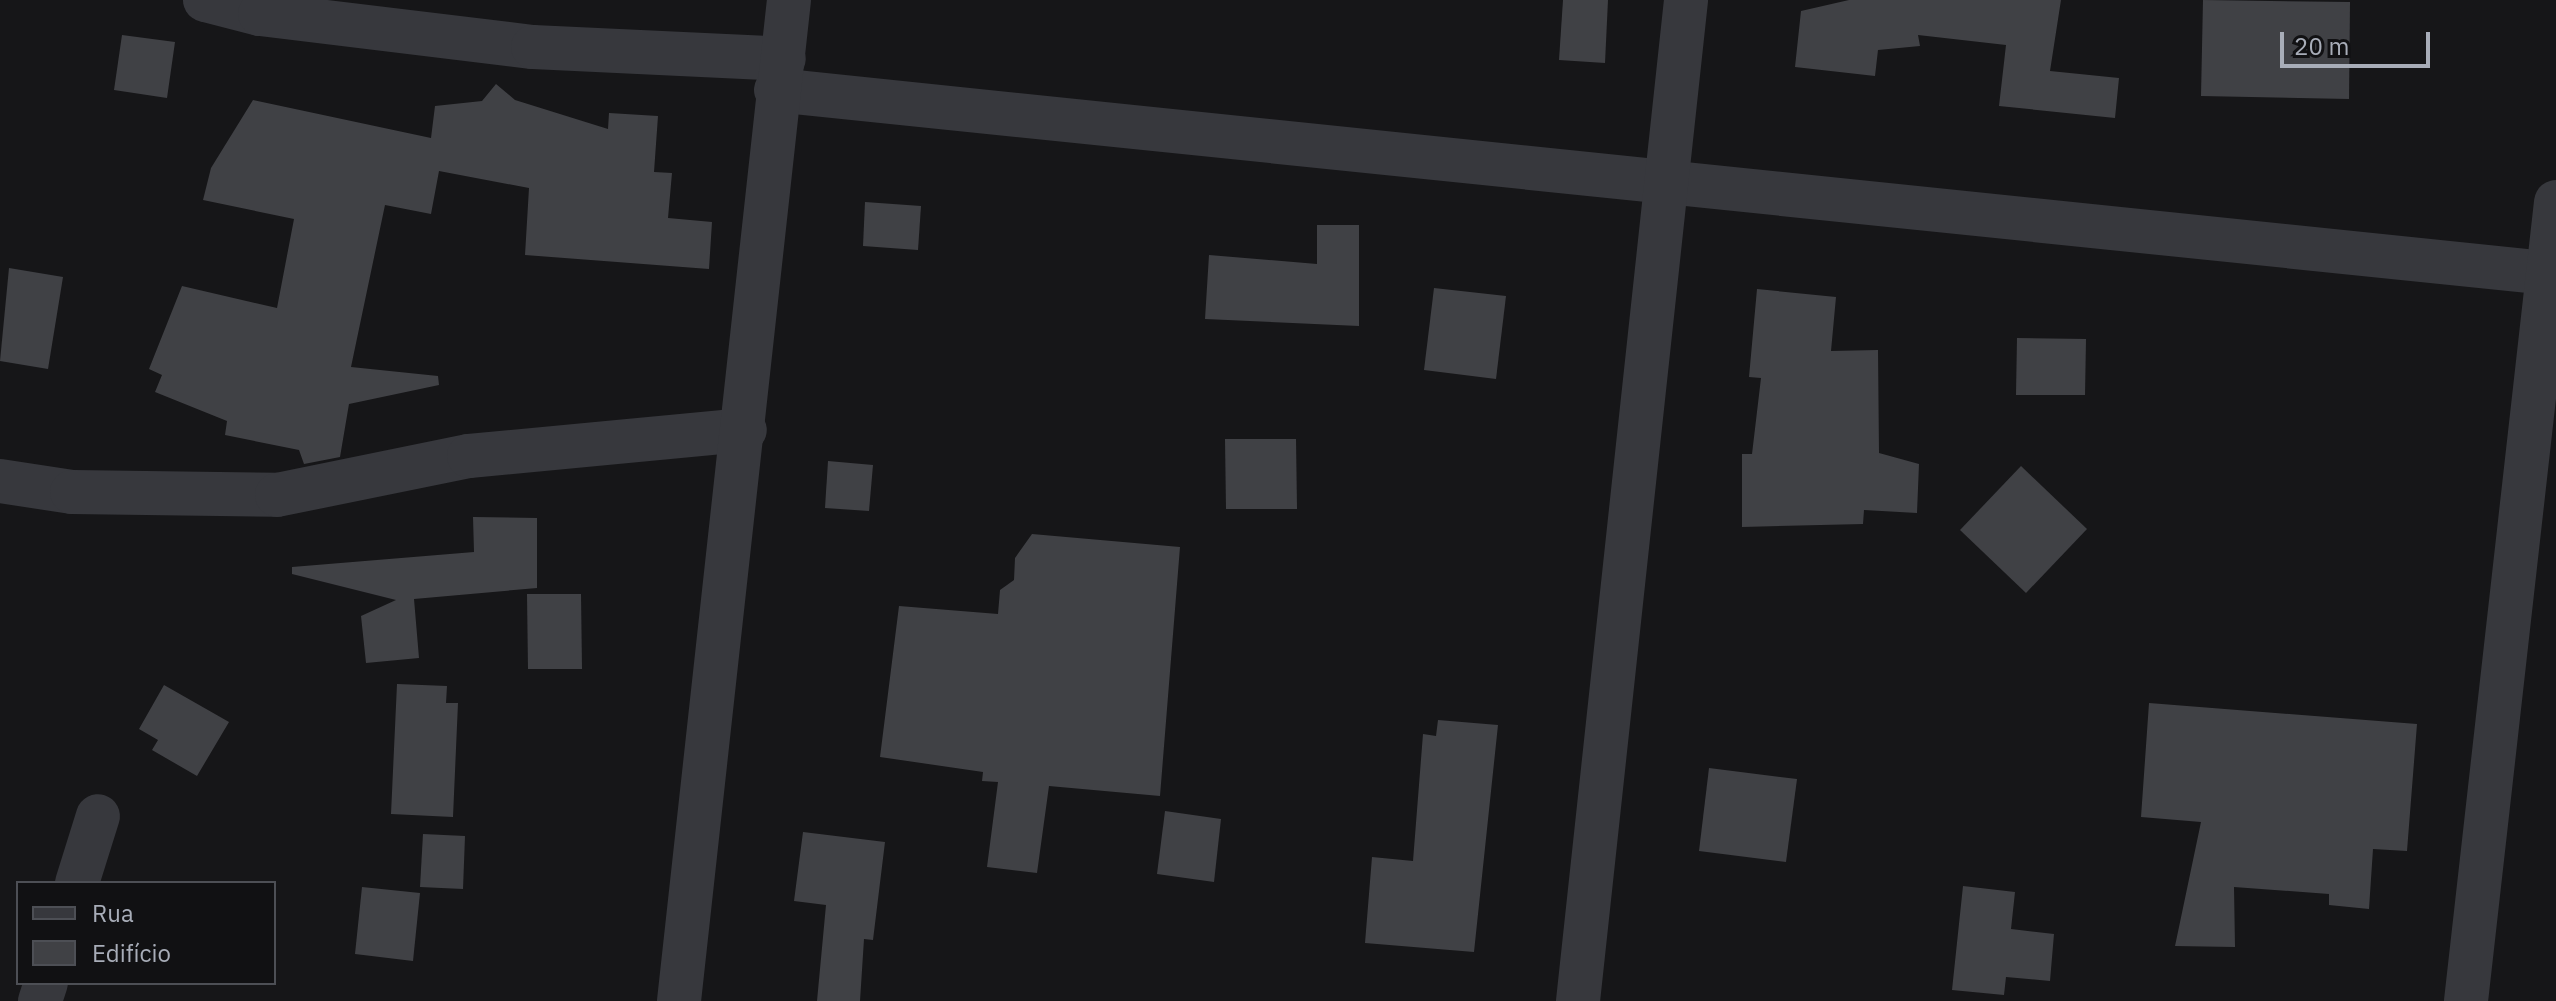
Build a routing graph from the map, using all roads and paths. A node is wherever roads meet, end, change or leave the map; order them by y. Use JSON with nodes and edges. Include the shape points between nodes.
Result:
{"nodes":[{"id":1,"x":205,"y":0,"type":"edge"},
{"id":2,"x":789,"y":0,"type":"edge"},
{"id":3,"x":1686,"y":0,"type":"edge"},
{"id":4,"x":260,"y":7,"type":"edge"},
{"id":5,"x":780,"y":74,"type":"junction"},
{"id":6,"x":1666,"y":183,"type":"junction"},
{"id":7,"x":2556,"y":202,"type":"edge"},
{"id":8,"x":2554,"y":274,"type":"edge"},
{"id":9,"x":745,"y":430,"type":"junction"},
{"id":10,"x":0,"y":481,"type":"edge"},
{"id":11,"x":98,"y":816,"type":"dead end"},
{"id":12,"x":78,"y":881,"type":"edge"},
{"id":13,"x":679,"y":1001,"type":"edge"},
{"id":14,"x":1578,"y":1001,"type":"edge"},
{"id":15,"x":2466,"y":1001,"type":"edge"}],
"edges":[{"from":1,"to":4,"type":"street"},
{"from":2,"to":5,"type":"street"},
{"from":3,"to":6,"type":"street"},
{"from":4,"to":5,"type":"street","via":[[533,47]]},
{"from":5,"to":6,"type":"street"},
{"from":5,"to":9,"type":"street"},
{"from":6,"to":8,"type":"street"},
{"from":6,"to":14,"type":"street"},
{"from":7,"to":8,"type":"street"},
{"from":8,"to":15,"type":"street"},
{"from":9,"to":10,"type":"street","via":[[469,456],[277,495],[72,492]]},
{"from":9,"to":13,"type":"street"},
{"from":11,"to":12,"type":"street"}]}
